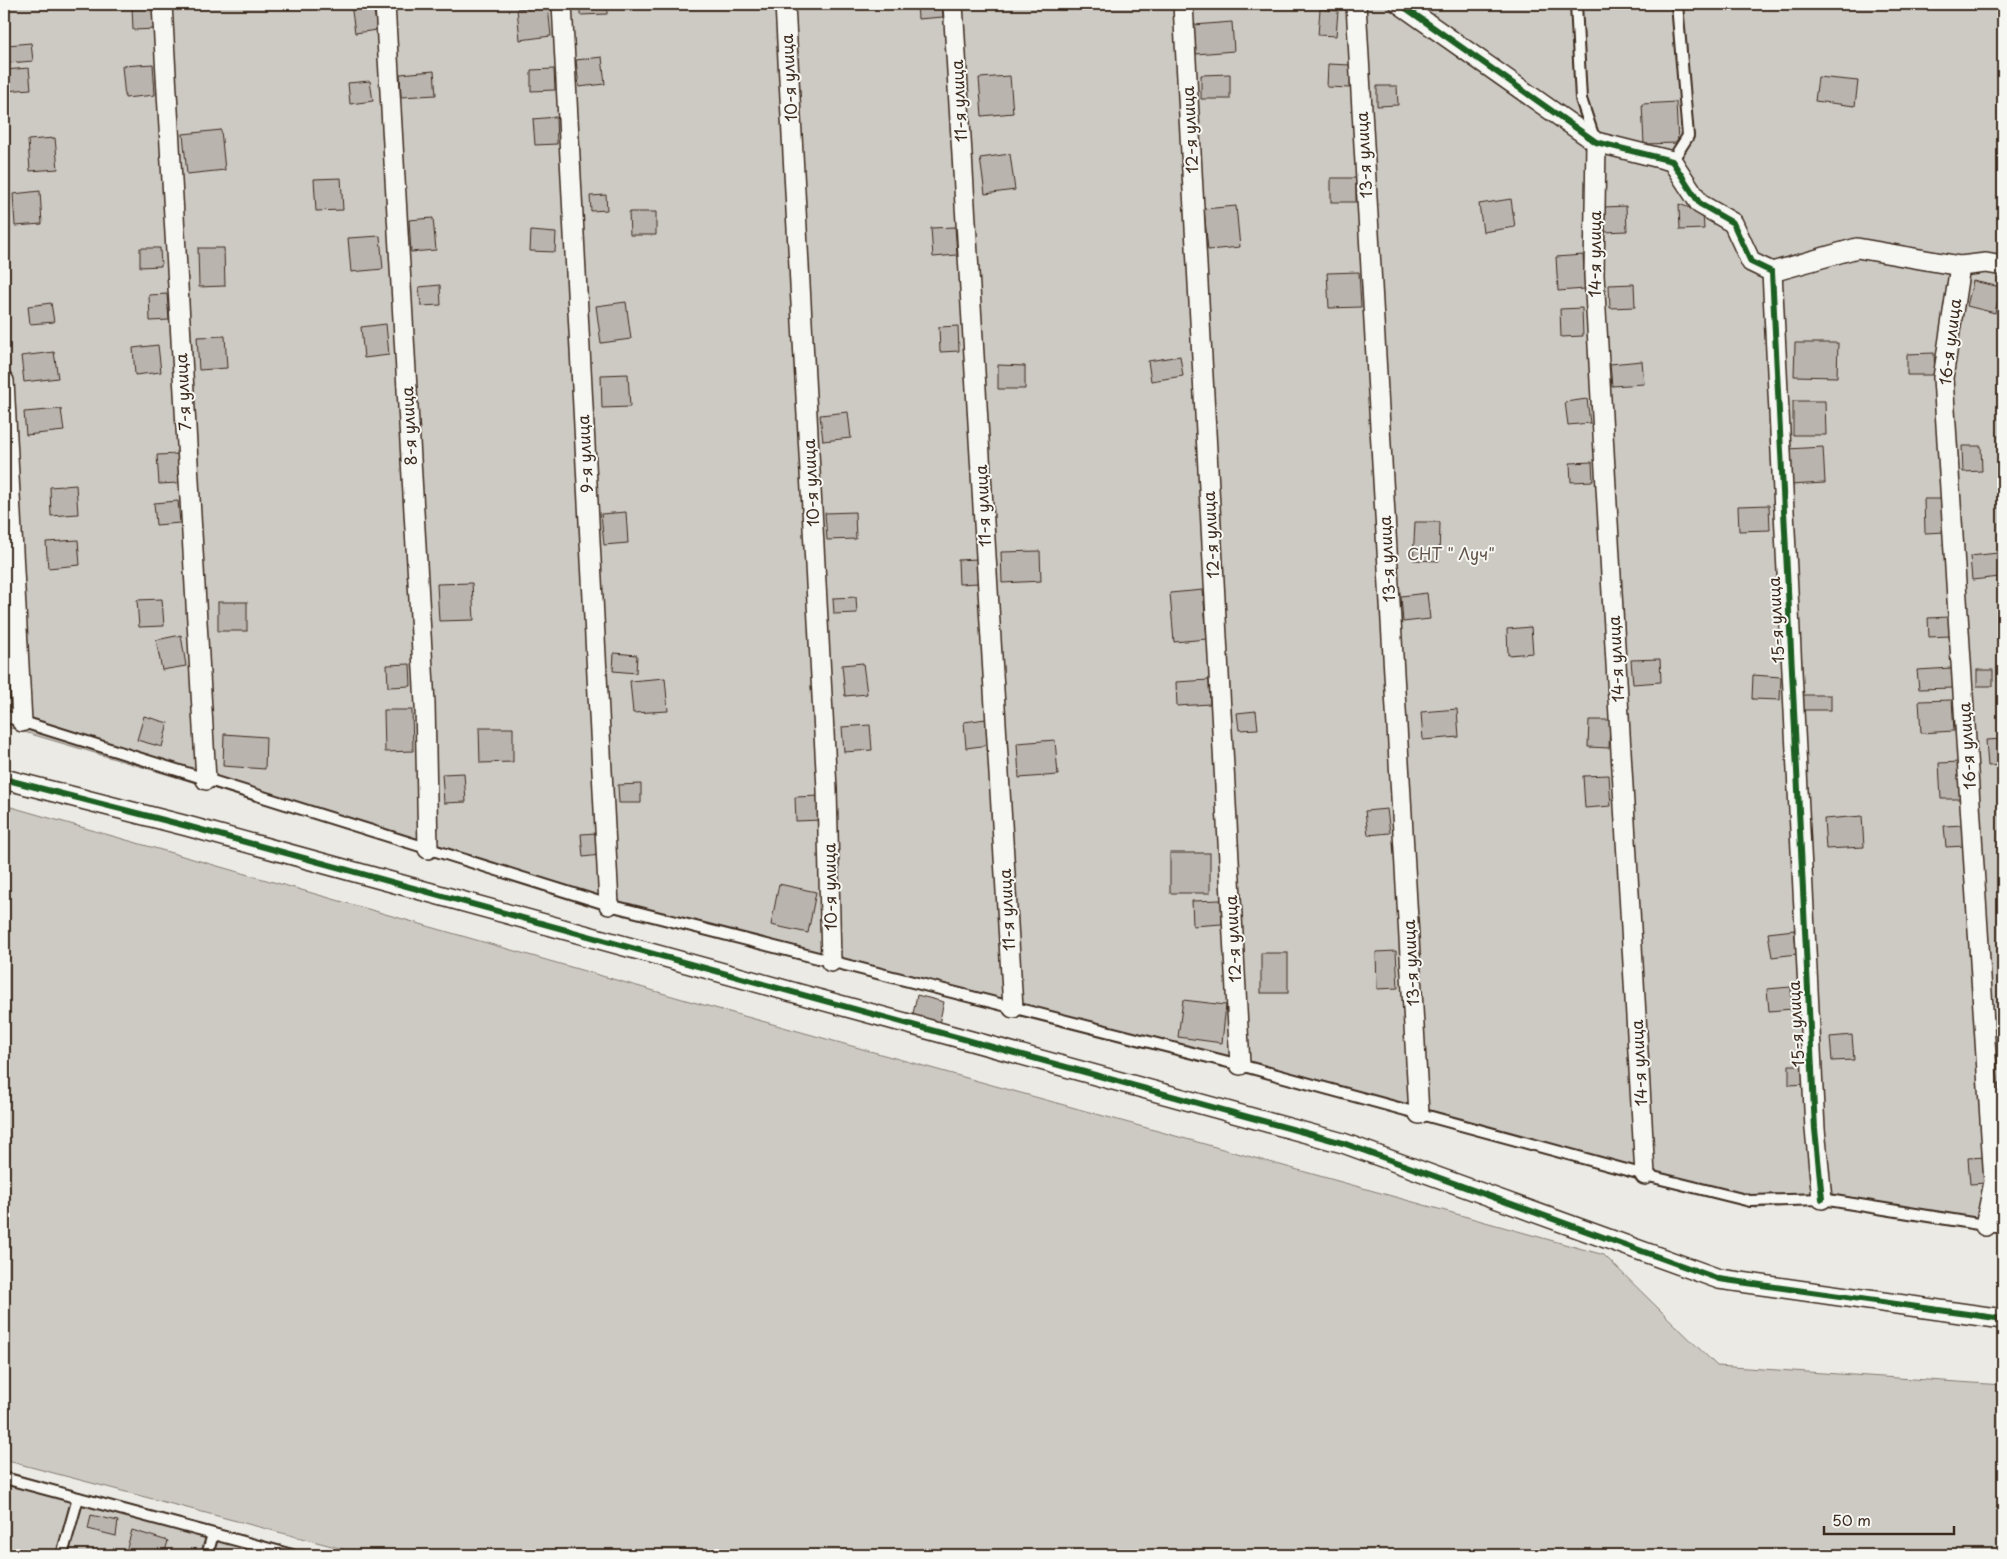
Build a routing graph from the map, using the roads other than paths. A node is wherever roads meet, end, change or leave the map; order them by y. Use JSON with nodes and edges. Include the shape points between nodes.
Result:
{"nodes":[{"id":1,"x":162,"y":4,"type":"edge"},
{"id":2,"x":385,"y":4,"type":"edge"},
{"id":3,"x":562,"y":4,"type":"edge"},
{"id":4,"x":785,"y":4,"type":"edge"},
{"id":5,"x":953,"y":4,"type":"edge"},
{"id":6,"x":1183,"y":4,"type":"edge"},
{"id":7,"x":1356,"y":4,"type":"edge"},
{"id":8,"x":1400,"y":4,"type":"edge"},
{"id":9,"x":1576,"y":4,"type":"edge"},
{"id":10,"x":1677,"y":4,"type":"edge"},
{"id":11,"x":1596,"y":142,"type":"junction"},
{"id":12,"x":1672,"y":162,"type":"junction"},
{"id":13,"x":1960,"y":266,"type":"junction"},
{"id":14,"x":2003,"y":266,"type":"edge"},
{"id":15,"x":1772,"y":272,"type":"junction"},
{"id":16,"x":4,"y":381,"type":"edge"},
{"id":17,"x":4,"y":716,"type":"edge"},
{"id":18,"x":22,"y":722,"type":"junction"},
{"id":19,"x":4,"y":779,"type":"edge"},
{"id":20,"x":206,"y":780,"type":"junction"},
{"id":21,"x":428,"y":849,"type":"junction"},
{"id":22,"x":609,"y":905,"type":"junction"},
{"id":23,"x":831,"y":962,"type":"junction"},
{"id":24,"x":1013,"y":1008,"type":"junction"},
{"id":25,"x":1240,"y":1065,"type":"junction"},
{"id":26,"x":1419,"y":1114,"type":"junction"},
{"id":27,"x":1645,"y":1175,"type":"junction"},
{"id":28,"x":1822,"y":1199,"type":"junction"},
{"id":29,"x":1994,"y":1227,"type":"edge"},
{"id":30,"x":2003,"y":1320,"type":"edge"},
{"id":31,"x":4,"y":1478,"type":"edge"},
{"id":32,"x":78,"y":1498,"type":"junction"},
{"id":33,"x":213,"y":1534,"type":"junction"},
{"id":34,"x":62,"y":1555,"type":"edge"},
{"id":35,"x":207,"y":1555,"type":"edge"},
{"id":36,"x":292,"y":1555,"type":"edge"}],
"edges":[{"from":1,"to":20,"type":"street","name":"7-я улица"},
{"from":2,"to":21,"type":"street","name":"8-я улица","via":[[425,704]]},
{"from":3,"to":22,"type":"street","name":"9-я улица"},
{"from":4,"to":23,"type":"street","name":"10-я улица","via":[[827,789]]},
{"from":5,"to":24,"type":"street","name":"11-я улица"},
{"from":6,"to":25,"type":"street","name":"12-я улица"},
{"from":7,"to":26,"type":"street","name":"13-я улица"},
{"from":8,"to":11,"type":"street"},
{"from":9,"to":11,"type":"lane","via":[[1581,99]]},
{"from":10,"to":12,"type":"lane","via":[[1688,136]]},
{"from":11,"to":12,"type":"street"},
{"from":11,"to":27,"type":"street","name":"14-я улица","via":[[1594,275]]},
{"from":12,"to":15,"type":"street","via":[[1700,204],[1733,224],[1752,262]]},
{"from":13,"to":14,"type":"street","via":[[1986,263]]},
{"from":13,"to":15,"type":"street","via":[[1858,248]]},
{"from":13,"to":29,"type":"street","name":"16-я улица","via":[[1943,378],[1994,1182]]},
{"from":15,"to":28,"type":"street","name":"15-я улица"},
{"from":16,"to":18,"type":"street"},
{"from":17,"to":18,"type":"lane"},
{"from":18,"to":20,"type":"lane"},
{"from":19,"to":30,"type":"street","via":[[187,826],[1343,1143],[1719,1279]]},
{"from":20,"to":21,"type":"lane"},
{"from":21,"to":22,"type":"lane"},
{"from":22,"to":23,"type":"lane"},
{"from":23,"to":24,"type":"lane"},
{"from":24,"to":25,"type":"lane"},
{"from":25,"to":26,"type":"lane"},
{"from":26,"to":27,"type":"lane"},
{"from":27,"to":28,"type":"lane","via":[[1750,1201]]},
{"from":28,"to":29,"type":"lane"},
{"from":31,"to":32,"type":"lane"},
{"from":32,"to":33,"type":"lane"},
{"from":32,"to":34,"type":"lane"},
{"from":33,"to":35,"type":"lane"},
{"from":33,"to":36,"type":"lane"}]}
